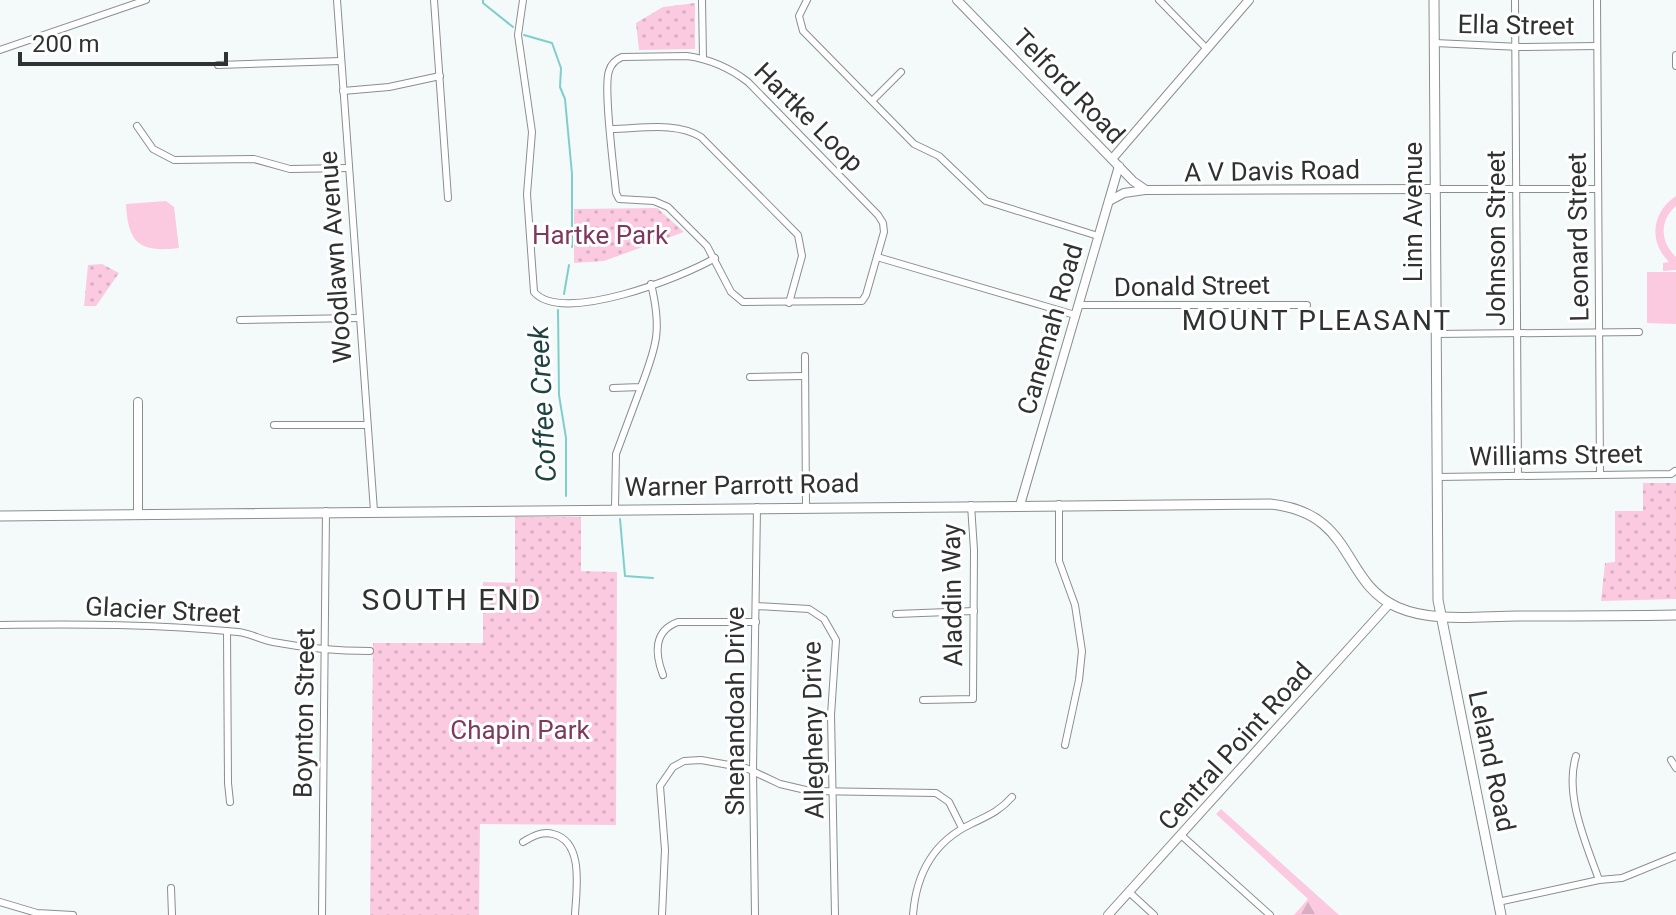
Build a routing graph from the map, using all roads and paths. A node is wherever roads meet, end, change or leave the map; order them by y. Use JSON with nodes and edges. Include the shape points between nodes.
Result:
{"nodes":[{"id":1,"x":146,"y":0,"type":"edge"},
{"id":2,"x":337,"y":0,"type":"edge"},
{"id":3,"x":434,"y":0,"type":"edge"},
{"id":4,"x":523,"y":0,"type":"edge"},
{"id":5,"x":702,"y":0,"type":"edge"},
{"id":6,"x":807,"y":0,"type":"edge"},
{"id":7,"x":957,"y":0,"type":"edge"},
{"id":8,"x":1159,"y":0,"type":"edge"},
{"id":9,"x":1249,"y":0,"type":"edge"},
{"id":10,"x":1434,"y":0,"type":"edge"},
{"id":11,"x":1515,"y":0,"type":"edge"},
{"id":12,"x":1597,"y":0,"type":"edge"},
{"id":13,"x":1435,"y":43,"type":"junction"},
{"id":14,"x":1516,"y":46,"type":"junction"},
{"id":15,"x":1597,"y":46,"type":"junction"},
{"id":16,"x":1207,"y":49,"type":"junction"},
{"id":17,"x":0,"y":50,"type":"edge"},
{"id":18,"x":1676,"y":55,"type":"edge"},
{"id":19,"x":703,"y":58,"type":"junction"},
{"id":20,"x":341,"y":61,"type":"junction"},
{"id":21,"x":218,"y":65,"type":"dead end"},
{"id":22,"x":1676,"y":66,"type":"edge"},
{"id":23,"x":901,"y":72,"type":"dead end"},
{"id":24,"x":440,"y":76,"type":"junction"},
{"id":25,"x":343,"y":91,"type":"junction"},
{"id":26,"x":872,"y":101,"type":"junction"},
{"id":27,"x":137,"y":126,"type":"dead end"},
{"id":28,"x":611,"y":129,"type":"junction"},
{"id":29,"x":1116,"y":163,"type":"junction"},
{"id":30,"x":348,"y":168,"type":"junction"},
{"id":31,"x":1435,"y":189,"type":"junction"},
{"id":32,"x":1516,"y":189,"type":"junction"},
{"id":33,"x":1598,"y":189,"type":"junction"},
{"id":34,"x":1146,"y":190,"type":"junction"},
{"id":35,"x":448,"y":198,"type":"dead end"},
{"id":36,"x":1108,"y":201,"type":"junction"},
{"id":37,"x":1098,"y":236,"type":"junction"},
{"id":38,"x":877,"y":257,"type":"junction"},
{"id":39,"x":715,"y":258,"type":"junction"},
{"id":40,"x":651,"y":284,"type":"junction"},
{"id":41,"x":789,"y":303,"type":"junction"},
{"id":42,"x":1307,"y":305,"type":"dead end"},
{"id":43,"x":1076,"y":310,"type":"junction"},
{"id":44,"x":359,"y":318,"type":"junction"},
{"id":45,"x":240,"y":320,"type":"dead end"},
{"id":46,"x":1599,"y":332,"type":"junction"},
{"id":47,"x":1639,"y":332,"type":"dead end"},
{"id":48,"x":1517,"y":333,"type":"junction"},
{"id":49,"x":1435,"y":334,"type":"junction"},
{"id":50,"x":805,"y":356,"type":"dead end"},
{"id":51,"x":805,"y":376,"type":"junction"},
{"id":52,"x":750,"y":377,"type":"dead end"},
{"id":53,"x":641,"y":387,"type":"junction"},
{"id":54,"x":613,"y":388,"type":"dead end"},
{"id":55,"x":138,"y":402,"type":"dead end"},
{"id":56,"x":274,"y":425,"type":"dead end"},
{"id":57,"x":367,"y":425,"type":"junction"},
{"id":58,"x":1675,"y":471,"type":"edge"},
{"id":59,"x":1600,"y":474,"type":"junction"},
{"id":60,"x":1518,"y":476,"type":"junction"},
{"id":61,"x":1437,"y":477,"type":"junction"},
{"id":62,"x":1059,"y":504,"type":"junction"},
{"id":63,"x":971,"y":505,"type":"junction"},
{"id":64,"x":1020,"y":505,"type":"junction"},
{"id":65,"x":757,"y":507,"type":"junction"},
{"id":66,"x":806,"y":507,"type":"junction"},
{"id":67,"x":615,"y":508,"type":"junction"},
{"id":68,"x":326,"y":511,"type":"junction"},
{"id":69,"x":374,"y":511,"type":"junction"},
{"id":70,"x":138,"y":513,"type":"junction"},
{"id":71,"x":0,"y":516,"type":"edge"},
{"id":72,"x":1390,"y":603,"type":"junction"},
{"id":73,"x":756,"y":606,"type":"junction"},
{"id":74,"x":974,"y":611,"type":"junction"},
{"id":75,"x":896,"y":614,"type":"dead end"},
{"id":76,"x":1676,"y":615,"type":"edge"},
{"id":77,"x":1440,"y":616,"type":"junction"},
{"id":78,"x":756,"y":622,"type":"junction"},
{"id":79,"x":0,"y":625,"type":"edge"},
{"id":80,"x":227,"y":631,"type":"junction"},
{"id":81,"x":325,"y":650,"type":"junction"},
{"id":82,"x":370,"y":651,"type":"dead end"},
{"id":83,"x":663,"y":675,"type":"dead end"},
{"id":84,"x":923,"y":700,"type":"dead end"},
{"id":85,"x":1065,"y":745,"type":"dead end"},
{"id":86,"x":1576,"y":756,"type":"dead end"},
{"id":87,"x":1671,"y":760,"type":"dead end"},
{"id":88,"x":1676,"y":768,"type":"edge"},
{"id":89,"x":753,"y":770,"type":"junction"},
{"id":90,"x":833,"y":791,"type":"junction"},
{"id":91,"x":1012,"y":797,"type":"dead end"},
{"id":92,"x":230,"y":802,"type":"dead end"},
{"id":93,"x":962,"y":828,"type":"junction"},
{"id":94,"x":1181,"y":835,"type":"junction"},
{"id":95,"x":523,"y":842,"type":"dead end"},
{"id":96,"x":1676,"y":856,"type":"edge"},
{"id":97,"x":1599,"y":880,"type":"junction"},
{"id":98,"x":171,"y":888,"type":"dead end"},
{"id":99,"x":1129,"y":892,"type":"junction"},
{"id":100,"x":0,"y":902,"type":"edge"},
{"id":101,"x":1498,"y":902,"type":"junction"},
{"id":102,"x":73,"y":915,"type":"edge"},
{"id":103,"x":172,"y":915,"type":"edge"},
{"id":104,"x":322,"y":915,"type":"edge"},
{"id":105,"x":575,"y":915,"type":"edge"},
{"id":106,"x":662,"y":915,"type":"edge"},
{"id":107,"x":755,"y":915,"type":"edge"},
{"id":108,"x":835,"y":915,"type":"edge"},
{"id":109,"x":913,"y":915,"type":"edge"},
{"id":110,"x":1108,"y":915,"type":"edge"},
{"id":111,"x":1154,"y":915,"type":"edge"},
{"id":112,"x":1270,"y":915,"type":"edge"},
{"id":113,"x":1501,"y":915,"type":"edge"}],
"edges":[{"from":1,"to":17,"type":"street"},
{"from":2,"to":20,"type":"street","name":"Woodlawn Avenue"},
{"from":3,"to":24,"type":"street"},
{"from":4,"to":40,"type":"street","via":[[518,35],[532,132],[527,194],[534,292],[549,303],[584,303]]},
{"from":5,"to":19,"type":"street"},
{"from":6,"to":26,"type":"street","via":[[799,16],[803,31]]},
{"from":7,"to":29,"type":"street","name":"Telford Road"},
{"from":8,"to":16,"type":"street"},
{"from":9,"to":16,"type":"street"},
{"from":10,"to":13,"type":"main road","name":"Linn Avenue"},
{"from":11,"to":14,"type":"street","name":"Johnson Street"},
{"from":12,"to":15,"type":"street","name":"Leonard Street"},
{"from":13,"to":14,"type":"street","name":"Ella Street"},
{"from":13,"to":31,"type":"main road","name":"Linn Avenue"},
{"from":14,"to":15,"type":"street","name":"Ella Street"},
{"from":14,"to":32,"type":"street","name":"Johnson Street"},
{"from":15,"to":33,"type":"street","name":"Leonard Street"},
{"from":16,"to":29,"type":"street"},
{"from":18,"to":22,"type":"street"},
{"from":19,"to":28,"type":"street","name":"Hartke Loop","via":[[669,55],[615,61],[607,77]]},
{"from":19,"to":38,"type":"street","name":"Hartke Loop","via":[[748,82],[878,215],[884,227]]},
{"from":20,"to":21,"type":"street"},
{"from":20,"to":25,"type":"street","name":"Woodlawn Avenue"},
{"from":23,"to":26,"type":"street"},
{"from":24,"to":25,"type":"street"},
{"from":24,"to":35,"type":"street"},
{"from":25,"to":30,"type":"street","name":"Woodlawn Avenue"},
{"from":26,"to":37,"type":"street","via":[[914,144],[939,156],[986,201]]},
{"from":27,"to":30,"type":"street","via":[[153,149],[174,160],[254,159],[290,169]]},
{"from":28,"to":39,"type":"street","name":"Hartke Loop","via":[[619,199],[668,207]]},
{"from":28,"to":41,"type":"street","via":[[685,129],[701,137],[798,235],[802,256]]},
{"from":29,"to":34,"type":"street","name":"A V Davis Road"},
{"from":29,"to":36,"type":"street","name":"Canemah Road"},
{"from":30,"to":44,"type":"street","name":"Woodlawn Avenue"},
{"from":31,"to":32,"type":"street"},
{"from":31,"to":34,"type":"street","name":"A V Davis Road"},
{"from":31,"to":49,"type":"main road","name":"Linn Avenue"},
{"from":32,"to":33,"type":"street"},
{"from":32,"to":48,"type":"street","name":"Johnson Street"},
{"from":33,"to":46,"type":"street","name":"Leonard Street"},
{"from":34,"to":36,"type":"street"},
{"from":36,"to":37,"type":"street","name":"Canemah Road"},
{"from":37,"to":43,"type":"street","name":"Canemah Road"},
{"from":38,"to":41,"type":"street","name":"Hartke Loop","via":[[862,301]]},
{"from":38,"to":43,"type":"street","name":"Donald Street"},
{"from":39,"to":40,"type":"street"},
{"from":39,"to":41,"type":"street","name":"Hartke Loop","via":[[739,301]]},
{"from":40,"to":53,"type":"street","via":[[658,339]]},
{"from":42,"to":43,"type":"street","name":"Donald Street"},
{"from":43,"to":64,"type":"street","name":"Canemah Road"},
{"from":44,"to":45,"type":"street"},
{"from":44,"to":57,"type":"street","name":"Woodlawn Avenue"},
{"from":46,"to":47,"type":"street"},
{"from":46,"to":48,"type":"street"},
{"from":46,"to":59,"type":"street","name":"Leonard Street"},
{"from":48,"to":49,"type":"street"},
{"from":48,"to":60,"type":"street","name":"Johnson Street"},
{"from":49,"to":61,"type":"main road","name":"Linn Avenue"},
{"from":50,"to":51,"type":"street"},
{"from":51,"to":52,"type":"street"},
{"from":51,"to":66,"type":"street"},
{"from":53,"to":54,"type":"street"},
{"from":53,"to":67,"type":"street","via":[[616,454]]},
{"from":55,"to":70,"type":"street"},
{"from":56,"to":57,"type":"street"},
{"from":57,"to":69,"type":"street","name":"Woodlawn Avenue"},
{"from":58,"to":59,"type":"street","name":"Williams Street"},
{"from":59,"to":60,"type":"street","name":"Williams Street"},
{"from":60,"to":61,"type":"street","name":"Williams Street"},
{"from":61,"to":77,"type":"main road","name":"Linn Avenue"},
{"from":62,"to":64,"type":"main road","name":"Warner Parrott Road"},
{"from":62,"to":72,"type":"main road","name":"Warner Parrott Road","via":[[1249,503],[1297,509],[1330,529],[1360,573]]},
{"from":62,"to":85,"type":"street","via":[[1059,561],[1075,605],[1082,651]]},
{"from":63,"to":64,"type":"main road","name":"Warner Parrott Road"},
{"from":63,"to":66,"type":"main road","name":"Warner Parrott Road"},
{"from":63,"to":74,"type":"street","name":"Aladdin Way"},
{"from":65,"to":66,"type":"main road","name":"Warner Parrott Road"},
{"from":65,"to":67,"type":"main road","name":"Warner Parrott Road"},
{"from":65,"to":73,"type":"street","name":"Shenandoah Drive"},
{"from":67,"to":69,"type":"main road","name":"Warner Parrott Road"},
{"from":68,"to":69,"type":"main road","name":"Warner Parrott Road"},
{"from":68,"to":70,"type":"main road","name":"Warner Parrott Road"},
{"from":68,"to":81,"type":"street","name":"Boynton Street"},
{"from":70,"to":71,"type":"main road","name":"Warner Parrott Road"},
{"from":72,"to":77,"type":"main road","name":"Warner Parrott Road"},
{"from":72,"to":94,"type":"street","name":"Central Point Road"},
{"from":73,"to":78,"type":"street","name":"Shenandoah Drive"},
{"from":73,"to":90,"type":"street","name":"Allegheny Drive","via":[[809,609],[834,633]]},
{"from":74,"to":75,"type":"street"},
{"from":74,"to":84,"type":"street","name":"Aladdin Way","via":[[973,699]]},
{"from":76,"to":77,"type":"main road","name":"Warner Parrott Road"},
{"from":77,"to":101,"type":"main road","name":"Leland Road"},
{"from":78,"to":83,"type":"street","via":[[670,625],[658,641]]},
{"from":78,"to":89,"type":"street","name":"Shenandoah Drive"},
{"from":79,"to":80,"type":"street","name":"Glacier Street"},
{"from":80,"to":81,"type":"street","name":"Glacier Street"},
{"from":80,"to":92,"type":"street"},
{"from":81,"to":82,"type":"street","name":"Glacier Street"},
{"from":81,"to":104,"type":"street","name":"Boynton Street"},
{"from":86,"to":97,"type":"street","via":[[1571,773],[1582,832]]},
{"from":87,"to":88,"type":"street"},
{"from":89,"to":90,"type":"street","via":[[790,787]]},
{"from":89,"to":106,"type":"street","via":[[692,760],[673,767],[664,778],[659,796],[665,850]]},
{"from":89,"to":107,"type":"street","name":"Shenandoah Drive"},
{"from":90,"to":93,"type":"street","via":[[936,793],[949,802]]},
{"from":90,"to":108,"type":"street","name":"Allegheny Drive"},
{"from":91,"to":93,"type":"street","via":[[994,814]]},
{"from":93,"to":109,"type":"street","via":[[923,868]]},
{"from":94,"to":99,"type":"street","name":"Central Point Road"},
{"from":94,"to":112,"type":"street"},
{"from":95,"to":105,"type":"street","via":[[546,833],[569,845],[576,865]]},
{"from":96,"to":97,"type":"street","via":[[1622,878]]},
{"from":97,"to":101,"type":"street"},
{"from":98,"to":103,"type":"street"},
{"from":99,"to":110,"type":"street","name":"Central Point Road"},
{"from":99,"to":111,"type":"street"},
{"from":100,"to":102,"type":"street","via":[[37,913]]},
{"from":101,"to":113,"type":"main road","name":"Leland Road"}]}
